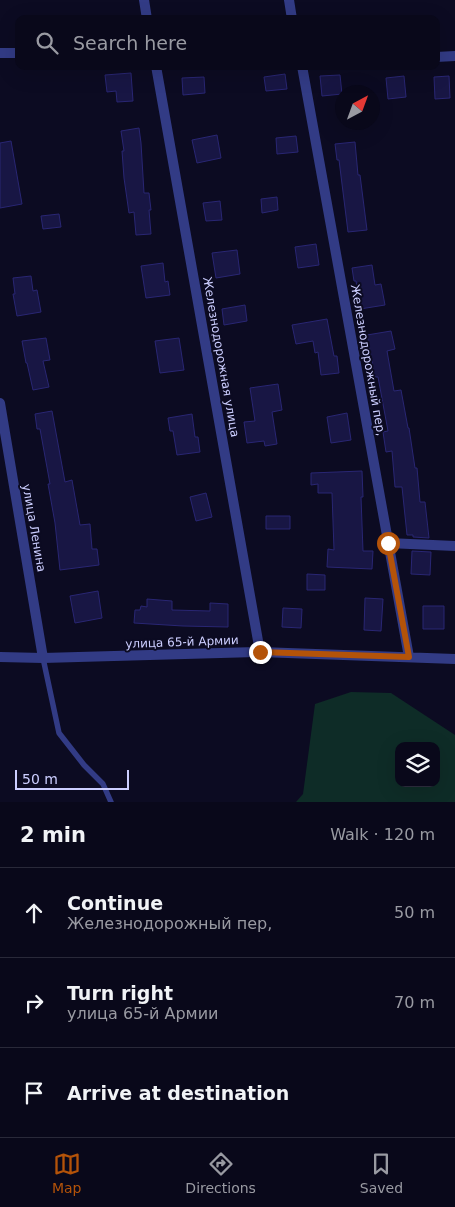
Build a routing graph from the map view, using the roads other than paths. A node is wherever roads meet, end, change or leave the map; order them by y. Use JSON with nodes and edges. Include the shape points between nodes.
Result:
{"nodes":[{"id":1,"x":144,"y":0,"type":"edge"},
{"id":2,"x":289,"y":0,"type":"edge"},
{"id":3,"x":146,"y":15,"type":"edge"},
{"id":4,"x":291,"y":15,"type":"edge"},
{"id":5,"x":0,"y":53,"type":"edge"},
{"id":6,"x":15,"y":53,"type":"edge"},
{"id":7,"x":440,"y":56,"type":"edge"},
{"id":8,"x":455,"y":56,"type":"edge"},
{"id":9,"x":157,"y":70,"type":"edge"},
{"id":10,"x":303,"y":70,"type":"edge"},
{"id":11,"x":0,"y":403,"type":"edge"},
{"id":12,"x":388,"y":543,"type":"junction"},
{"id":13,"x":455,"y":546,"type":"edge"},
{"id":14,"x":260,"y":652,"type":"junction"},
{"id":15,"x":0,"y":657,"type":"edge"},
{"id":16,"x":409,"y":657,"type":"junction"},
{"id":17,"x":44,"y":658,"type":"junction"},
{"id":18,"x":455,"y":659,"type":"edge"},
{"id":19,"x":111,"y":802,"type":"edge"}],
"edges":[{"from":1,"to":3,"type":"street"},
{"from":2,"to":4,"type":"street"},
{"from":5,"to":6,"type":"street"},
{"from":7,"to":8,"type":"street"},
{"from":9,"to":14,"type":"street","name":"Железнодорожная улица"},
{"from":10,"to":12,"type":"street","name":"Железнодорожный пер,"},
{"from":11,"to":17,"type":"street","name":"улица Ленина"},
{"from":12,"to":13,"type":"street"},
{"from":12,"to":16,"type":"street","name":"Железнодорожный пер,"},
{"from":14,"to":16,"type":"street","name":"улица 65-й Армии"},
{"from":14,"to":17,"type":"street","name":"улица 65-й Армии"},
{"from":15,"to":17,"type":"street","name":"улица 65-й Армии"},
{"from":16,"to":18,"type":"street","name":"улица 65-й Армии"},
{"from":17,"to":19,"type":"lane","via":[[59,733],[103,784]]}]}
